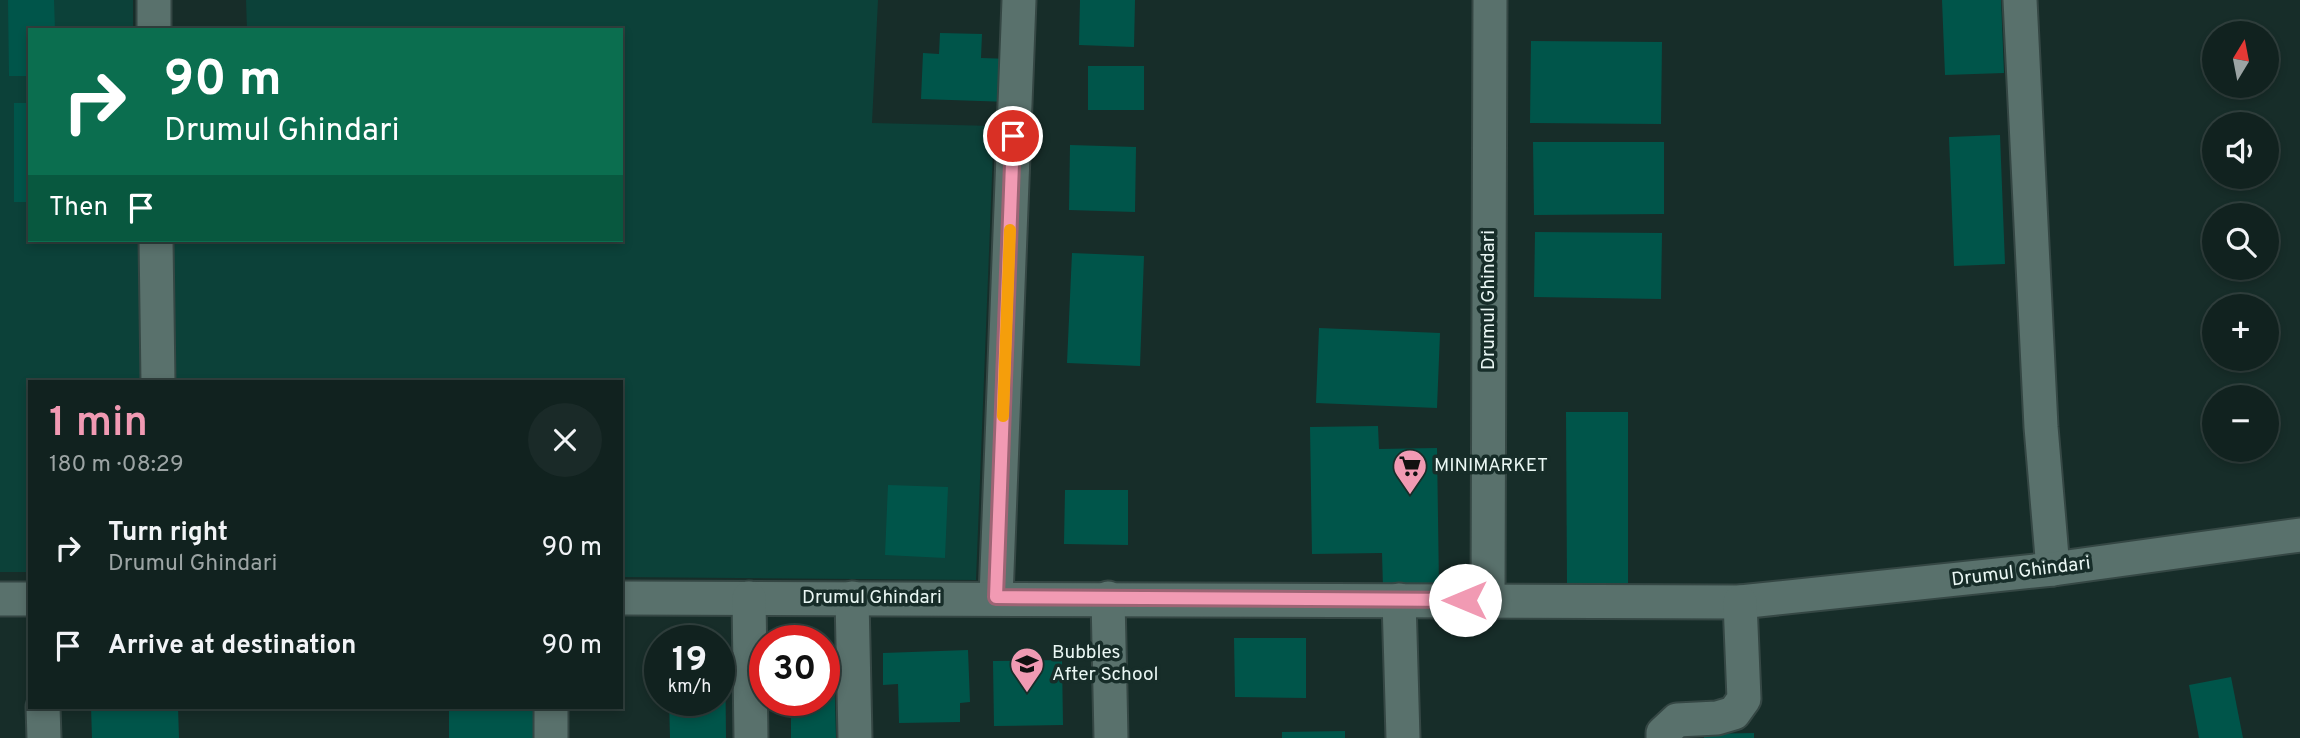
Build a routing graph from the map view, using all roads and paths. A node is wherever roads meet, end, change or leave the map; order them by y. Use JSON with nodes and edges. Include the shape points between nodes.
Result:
{"nodes":[{"id":1,"x":154,"y":0,"type":"edge"},
{"id":2,"x":1018,"y":0,"type":"edge"},
{"id":3,"x":1490,"y":0,"type":"edge"},
{"id":4,"x":2020,"y":0,"type":"edge"},
{"id":5,"x":154,"y":28,"type":"edge"},
{"id":6,"x":156,"y":242,"type":"edge"},
{"id":7,"x":158,"y":380,"type":"edge"},
{"id":8,"x":2300,"y":535,"type":"edge"},
{"id":9,"x":2053,"y":569,"type":"junction"},
{"id":10,"x":996,"y":597,"type":"junction"},
{"id":11,"x":28,"y":598,"type":"edge"},
{"id":12,"x":623,"y":598,"type":"edge"},
{"id":13,"x":749,"y":598,"type":"junction"},
{"id":14,"x":852,"y":598,"type":"junction"},
{"id":15,"x":1108,"y":598,"type":"junction"},
{"id":16,"x":0,"y":599,"type":"edge"},
{"id":17,"x":1488,"y":599,"type":"junction"},
{"id":18,"x":1399,"y":600,"type":"junction"},
{"id":19,"x":1740,"y":602,"type":"junction"},
{"id":20,"x":43,"y":709,"type":"edge"},
{"id":21,"x":551,"y":709,"type":"edge"},
{"id":22,"x":44,"y":738,"type":"edge"},
{"id":23,"x":551,"y":738,"type":"edge"},
{"id":24,"x":751,"y":738,"type":"edge"},
{"id":25,"x":855,"y":738,"type":"edge"},
{"id":26,"x":1111,"y":738,"type":"edge"},
{"id":27,"x":1403,"y":738,"type":"edge"},
{"id":28,"x":1662,"y":738,"type":"edge"}],
"edges":[{"from":1,"to":5,"type":"street"},
{"from":2,"to":10,"type":"street"},
{"from":3,"to":17,"type":"street","name":"Drumul Ghindari"},
{"from":4,"to":9,"type":"street","via":[[2041,427]]},
{"from":6,"to":7,"type":"street"},
{"from":8,"to":9,"type":"street","name":"Drumul Ghindari"},
{"from":9,"to":19,"type":"street","name":"Drumul Ghindari"},
{"from":10,"to":14,"type":"street","name":"Drumul Ghindari"},
{"from":10,"to":15,"type":"street","name":"Drumul Ghindari"},
{"from":11,"to":16,"type":"street"},
{"from":12,"to":13,"type":"street","name":"Drumul Ghindari"},
{"from":13,"to":14,"type":"street","name":"Drumul Ghindari"},
{"from":13,"to":24,"type":"street"},
{"from":14,"to":25,"type":"street"},
{"from":15,"to":18,"type":"street","name":"Drumul Ghindari"},
{"from":15,"to":26,"type":"street"},
{"from":17,"to":18,"type":"street","name":"Drumul Ghindari"},
{"from":17,"to":19,"type":"street","name":"Drumul Ghindari"},
{"from":18,"to":27,"type":"street"},
{"from":19,"to":28,"type":"street","via":[[1744,699],[1734,713],[1677,720]]},
{"from":20,"to":22,"type":"street"},
{"from":21,"to":23,"type":"street"}]}
